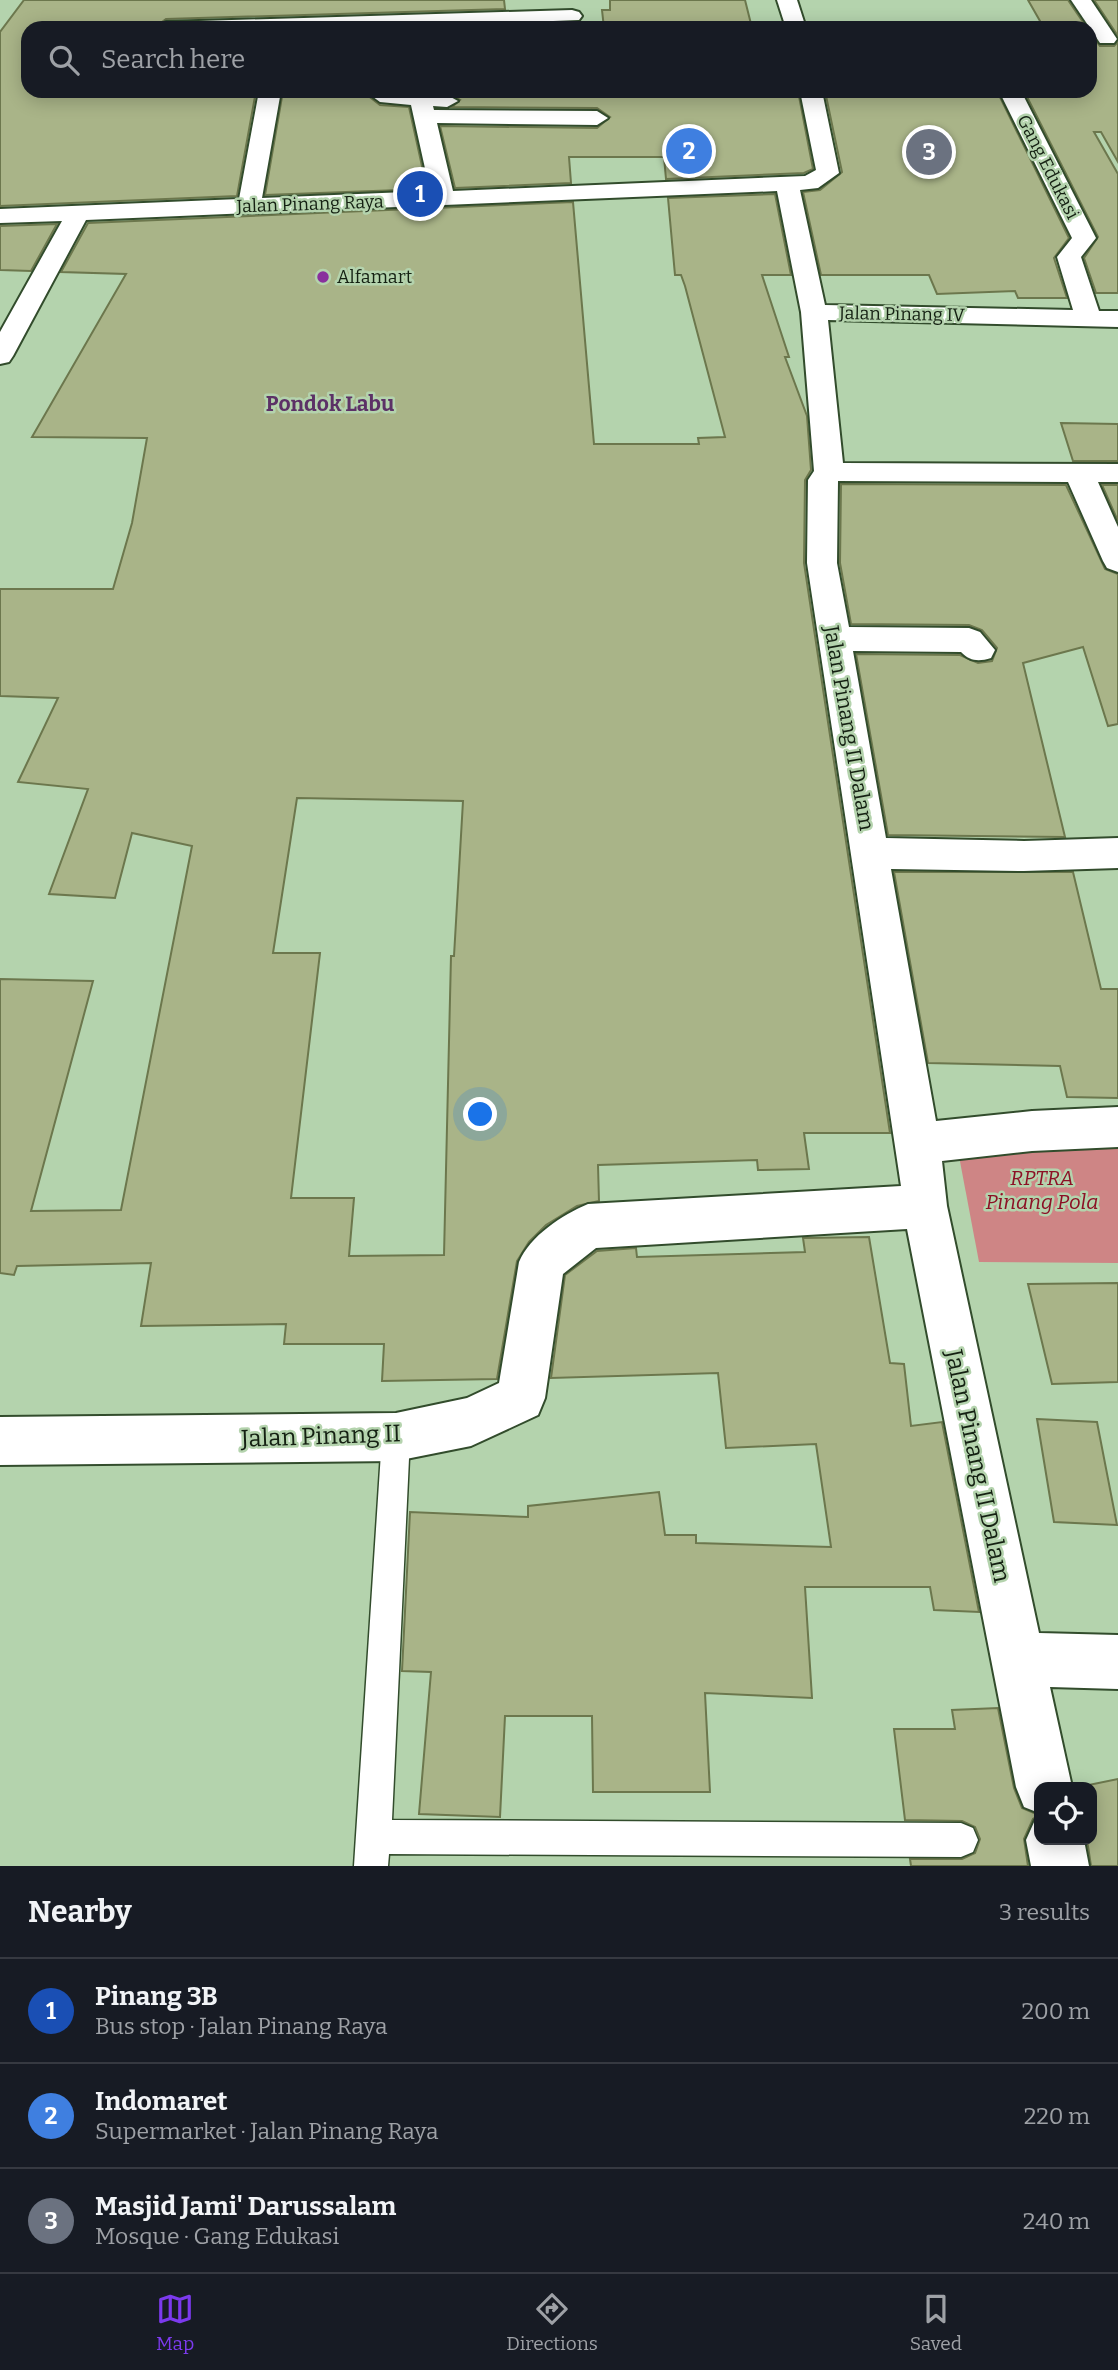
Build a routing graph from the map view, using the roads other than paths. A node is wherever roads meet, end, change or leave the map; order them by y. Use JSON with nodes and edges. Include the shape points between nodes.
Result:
{"nodes":[{"id":1,"x":787,"y":0,"type":"edge"},
{"id":2,"x":1081,"y":0,"type":"edge"},
{"id":3,"x":574,"y":15,"type":"edge"},
{"id":4,"x":386,"y":21,"type":"edge"},
{"id":5,"x":794,"y":21,"type":"edge"},
{"id":6,"x":1094,"y":21,"type":"edge"},
{"id":7,"x":269,"y":98,"type":"edge"},
{"id":8,"x":391,"y":98,"type":"edge"},
{"id":9,"x":812,"y":98,"type":"edge"},
{"id":10,"x":1014,"y":98,"type":"edge"},
{"id":11,"x":459,"y":101,"type":"dead end"},
{"id":12,"x":423,"y":108,"type":"junction"},
{"id":13,"x":597,"y":118,"type":"dead end"},
{"id":14,"x":788,"y":186,"type":"junction"},
{"id":15,"x":443,"y":199,"type":"junction"},
{"id":16,"x":249,"y":207,"type":"junction"},
{"id":17,"x":78,"y":213,"type":"junction"},
{"id":18,"x":0,"y":216,"type":"edge"},
{"id":19,"x":814,"y":312,"type":"junction"},
{"id":20,"x":1089,"y":319,"type":"junction"},
{"id":21,"x":1118,"y":319,"type":"edge"},
{"id":22,"x":0,"y":356,"type":"edge"},
{"id":23,"x":829,"y":472,"type":"junction"},
{"id":24,"x":1079,"y":473,"type":"junction"},
{"id":25,"x":1118,"y":473,"type":"edge"},
{"id":26,"x":1118,"y":561,"type":"edge"},
{"id":27,"x":834,"y":639,"type":"junction"},
{"id":28,"x":979,"y":650,"type":"dead end"},
{"id":29,"x":870,"y":853,"type":"junction"},
{"id":30,"x":1118,"y":853,"type":"edge"},
{"id":31,"x":1118,"y":1127,"type":"edge"},
{"id":32,"x":918,"y":1143,"type":"junction"},
{"id":33,"x":925,"y":1206,"type":"junction"},
{"id":34,"x":396,"y":1437,"type":"junction"},
{"id":35,"x":0,"y":1441,"type":"edge"},
{"id":36,"x":1018,"y":1659,"type":"junction"},
{"id":37,"x":1118,"y":1662,"type":"edge"},
{"id":38,"x":1043,"y":1782,"type":"edge"},
{"id":39,"x":961,"y":1840,"type":"dead end"},
{"id":40,"x":1056,"y":1845,"type":"edge"},
{"id":41,"x":373,"y":1852,"type":"edge"},
{"id":42,"x":1060,"y":1866,"type":"edge"}],
"edges":[{"from":1,"to":5,"type":"street"},
{"from":2,"to":6,"type":"street"},
{"from":3,"to":4,"type":"street"},
{"from":7,"to":16,"type":"street"},
{"from":8,"to":12,"type":"street"},
{"from":9,"to":14,"type":"street","name":"Jalan Pinang Raya","via":[[828,173],[810,184]]},
{"from":10,"to":20,"type":"street","name":"Gang Edukasi","via":[[1084,238],[1069,257]]},
{"from":11,"to":12,"type":"street"},
{"from":12,"to":13,"type":"street","via":[[526,106]]},
{"from":12,"to":15,"type":"street"},
{"from":14,"to":15,"type":"street","name":"Jalan Pinang Raya"},
{"from":14,"to":19,"type":"street","name":"Jalan Pinang IV"},
{"from":15,"to":16,"type":"street","name":"Jalan Pinang Raya"},
{"from":16,"to":17,"type":"street","name":"Jalan Pinang Raya"},
{"from":17,"to":18,"type":"street","name":"Jalan Pinang Raya"},
{"from":17,"to":22,"type":"street"},
{"from":19,"to":20,"type":"street","name":"Jalan Pinang IV"},
{"from":19,"to":23,"type":"street","name":"Jalan Pinang II Dalam"},
{"from":20,"to":21,"type":"street","name":"Jalan Pinang IV"},
{"from":23,"to":24,"type":"street"},
{"from":23,"to":27,"type":"street","name":"Jalan Pinang II Dalam","via":[[823,480],[822,563]]},
{"from":24,"to":25,"type":"street"},
{"from":24,"to":26,"type":"street"},
{"from":27,"to":28,"type":"street","via":[[969,640]]},
{"from":27,"to":29,"type":"street","name":"Jalan Pinang II Dalam"},
{"from":29,"to":30,"type":"street"},
{"from":29,"to":32,"type":"street","name":"Jalan Pinang II Dalam"},
{"from":31,"to":32,"type":"street"},
{"from":32,"to":33,"type":"street","name":"Jalan Pinang II Dalam"},
{"from":33,"to":34,"type":"street","name":"Jalan Pinang II","via":[[588,1226],[542,1262],[521,1398],[471,1422]]},
{"from":33,"to":36,"type":"street","name":"Jalan Pinang II Dalam"},
{"from":34,"to":35,"type":"street","name":"Jalan Pinang II"},
{"from":34,"to":41,"type":"lane"},
{"from":36,"to":37,"type":"street"},
{"from":36,"to":38,"type":"street","name":"Jalan Pinang II Dalam"},
{"from":39,"to":41,"type":"lane"},
{"from":40,"to":42,"type":"street"}]}
